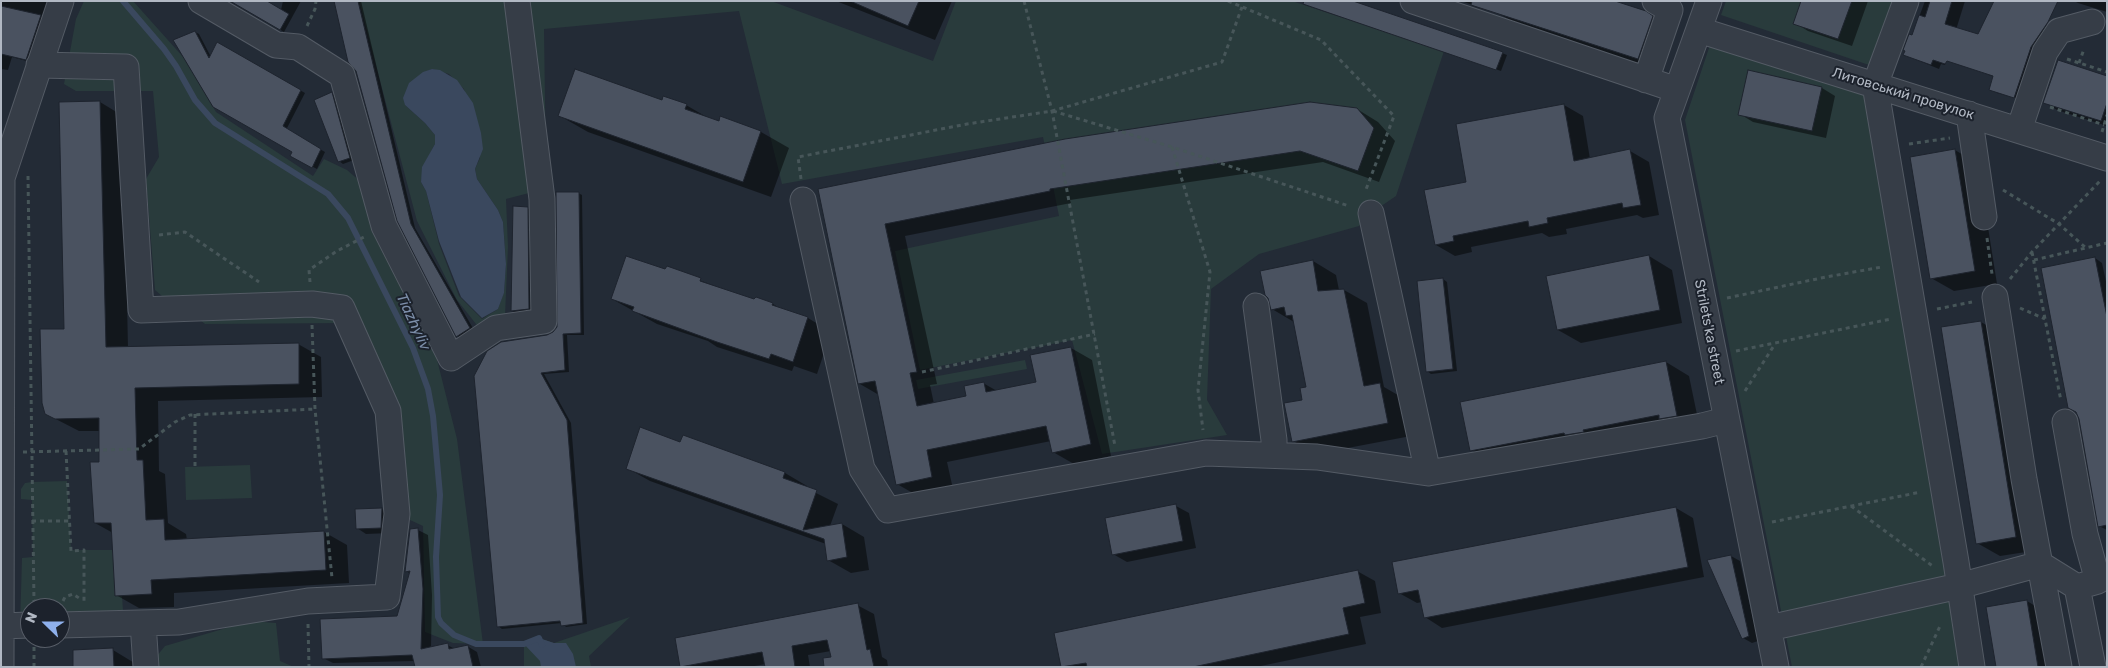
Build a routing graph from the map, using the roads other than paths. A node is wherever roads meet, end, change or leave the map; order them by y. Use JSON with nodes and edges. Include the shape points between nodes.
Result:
{"nodes":[{"id":1,"x":201,"y":1,"type":"edge"},
{"id":2,"x":517,"y":1,"type":"edge"},
{"id":3,"x":1413,"y":1,"type":"edge"},
{"id":4,"x":1655,"y":1,"type":"edge"},
{"id":5,"x":1709,"y":1,"type":"edge"},
{"id":6,"x":1906,"y":1,"type":"edge"},
{"id":7,"x":57,"y":12,"type":"edge"},
{"id":8,"x":2092,"y":22,"type":"dead end"},
{"id":9,"x":1698,"y":30,"type":"junction"},
{"id":10,"x":39,"y":65,"type":"junction"},
{"id":11,"x":1646,"y":80,"type":"junction"},
{"id":12,"x":1875,"y":85,"type":"junction"},
{"id":13,"x":1677,"y":90,"type":"junction"},
{"id":14,"x":1971,"y":125,"type":"junction"},
{"id":15,"x":2019,"y":130,"type":"junction"},
{"id":16,"x":2107,"y":158,"type":"edge"},
{"id":17,"x":2,"y":176,"type":"edge"},
{"id":18,"x":803,"y":200,"type":"dead end"},
{"id":19,"x":1365,"y":211,"type":"road end"},
{"id":20,"x":1984,"y":217,"type":"road end"},
{"id":21,"x":1995,"y":297,"type":"road end"},
{"id":22,"x":1256,"y":306,"type":"dead end"},
{"id":23,"x":2,"y":338,"type":"edge"},
{"id":24,"x":2,"y":370,"type":"edge"},
{"id":25,"x":1726,"y":420,"type":"junction"},
{"id":26,"x":2064,"y":422,"type":"road end"},
{"id":27,"x":2,"y":453,"type":"edge"},
{"id":28,"x":1274,"y":456,"type":"junction"},
{"id":29,"x":1428,"y":473,"type":"junction"},
{"id":30,"x":2096,"y":532,"type":"edge"},
{"id":31,"x":2040,"y":564,"type":"junction"},
{"id":32,"x":2,"y":565,"type":"edge"},
{"id":33,"x":2094,"y":583,"type":"edge"},
{"id":34,"x":1959,"y":586,"type":"junction"},
{"id":35,"x":143,"y":623,"type":"junction"},
{"id":36,"x":20,"y":625,"type":"edge"},
{"id":37,"x":70,"y":625,"type":"edge"},
{"id":38,"x":2,"y":626,"type":"edge"},
{"id":39,"x":1769,"y":628,"type":"junction"},
{"id":40,"x":1,"y":667,"type":"edge"},
{"id":41,"x":146,"y":667,"type":"edge"},
{"id":42,"x":1776,"y":667,"type":"edge"},
{"id":43,"x":1972,"y":667,"type":"edge"},
{"id":44,"x":2058,"y":667,"type":"edge"},
{"id":45,"x":2093,"y":667,"type":"edge"}],
"edges":[{"from":1,"to":2,"type":"street","via":[[276,45],[298,47],[342,75],[384,226],[451,358],[496,328],[544,321],[542,199]]},
{"from":3,"to":11,"type":"street"},
{"from":4,"to":11,"type":"street","via":[[1670,10]]},
{"from":5,"to":9,"type":"street","name":"Strilets'ka street"},
{"from":6,"to":12,"type":"street","via":[[1880,50]]},
{"from":7,"to":10,"type":"street"},
{"from":8,"to":15,"type":"street","via":[[2059,31],[2045,52]]},
{"from":9,"to":12,"type":"street","name":"Литовський провулок"},
{"from":9,"to":13,"type":"street","name":"Strilets'ka street"},
{"from":10,"to":17,"type":"street"},
{"from":10,"to":35,"type":"street","via":[[126,67],[140,310],[312,304],[342,308],[388,411],[397,514],[387,596],[308,601],[179,622]]},
{"from":11,"to":13,"type":"street"},
{"from":12,"to":14,"type":"street","name":"Литовський провулок"},
{"from":12,"to":34,"type":"street"},
{"from":13,"to":25,"type":"street","name":"Strilets'ka street","via":[[1667,118]]},
{"from":14,"to":15,"type":"street","name":"Литовський провулок"},
{"from":14,"to":20,"type":"street"},
{"from":15,"to":16,"type":"street","name":"Литовський провулок"},
{"from":17,"to":23,"type":"street"},
{"from":18,"to":28,"type":"street","via":[[862,469],[888,510],[1206,453]]},
{"from":19,"to":29,"type":"street"},
{"from":21,"to":31,"type":"street"},
{"from":22,"to":28,"type":"street"},
{"from":23,"to":24,"type":"street"},
{"from":24,"to":27,"type":"street"},
{"from":25,"to":29,"type":"street"},
{"from":25,"to":39,"type":"street","name":"Strilets'ka street"},
{"from":26,"to":30,"type":"street"},
{"from":27,"to":32,"type":"street"},
{"from":28,"to":29,"type":"street","via":[[1317,457]]},
{"from":30,"to":33,"type":"street"},
{"from":31,"to":33,"type":"street"},
{"from":31,"to":34,"type":"street"},
{"from":31,"to":44,"type":"street"},
{"from":32,"to":38,"type":"street"},
{"from":33,"to":45,"type":"street"},
{"from":34,"to":39,"type":"street"},
{"from":34,"to":43,"type":"street"},
{"from":35,"to":37,"type":"street"},
{"from":35,"to":41,"type":"street"},
{"from":36,"to":38,"type":"street"},
{"from":38,"to":40,"type":"street"},
{"from":39,"to":42,"type":"street","name":"Strilets'ka street"}]}
